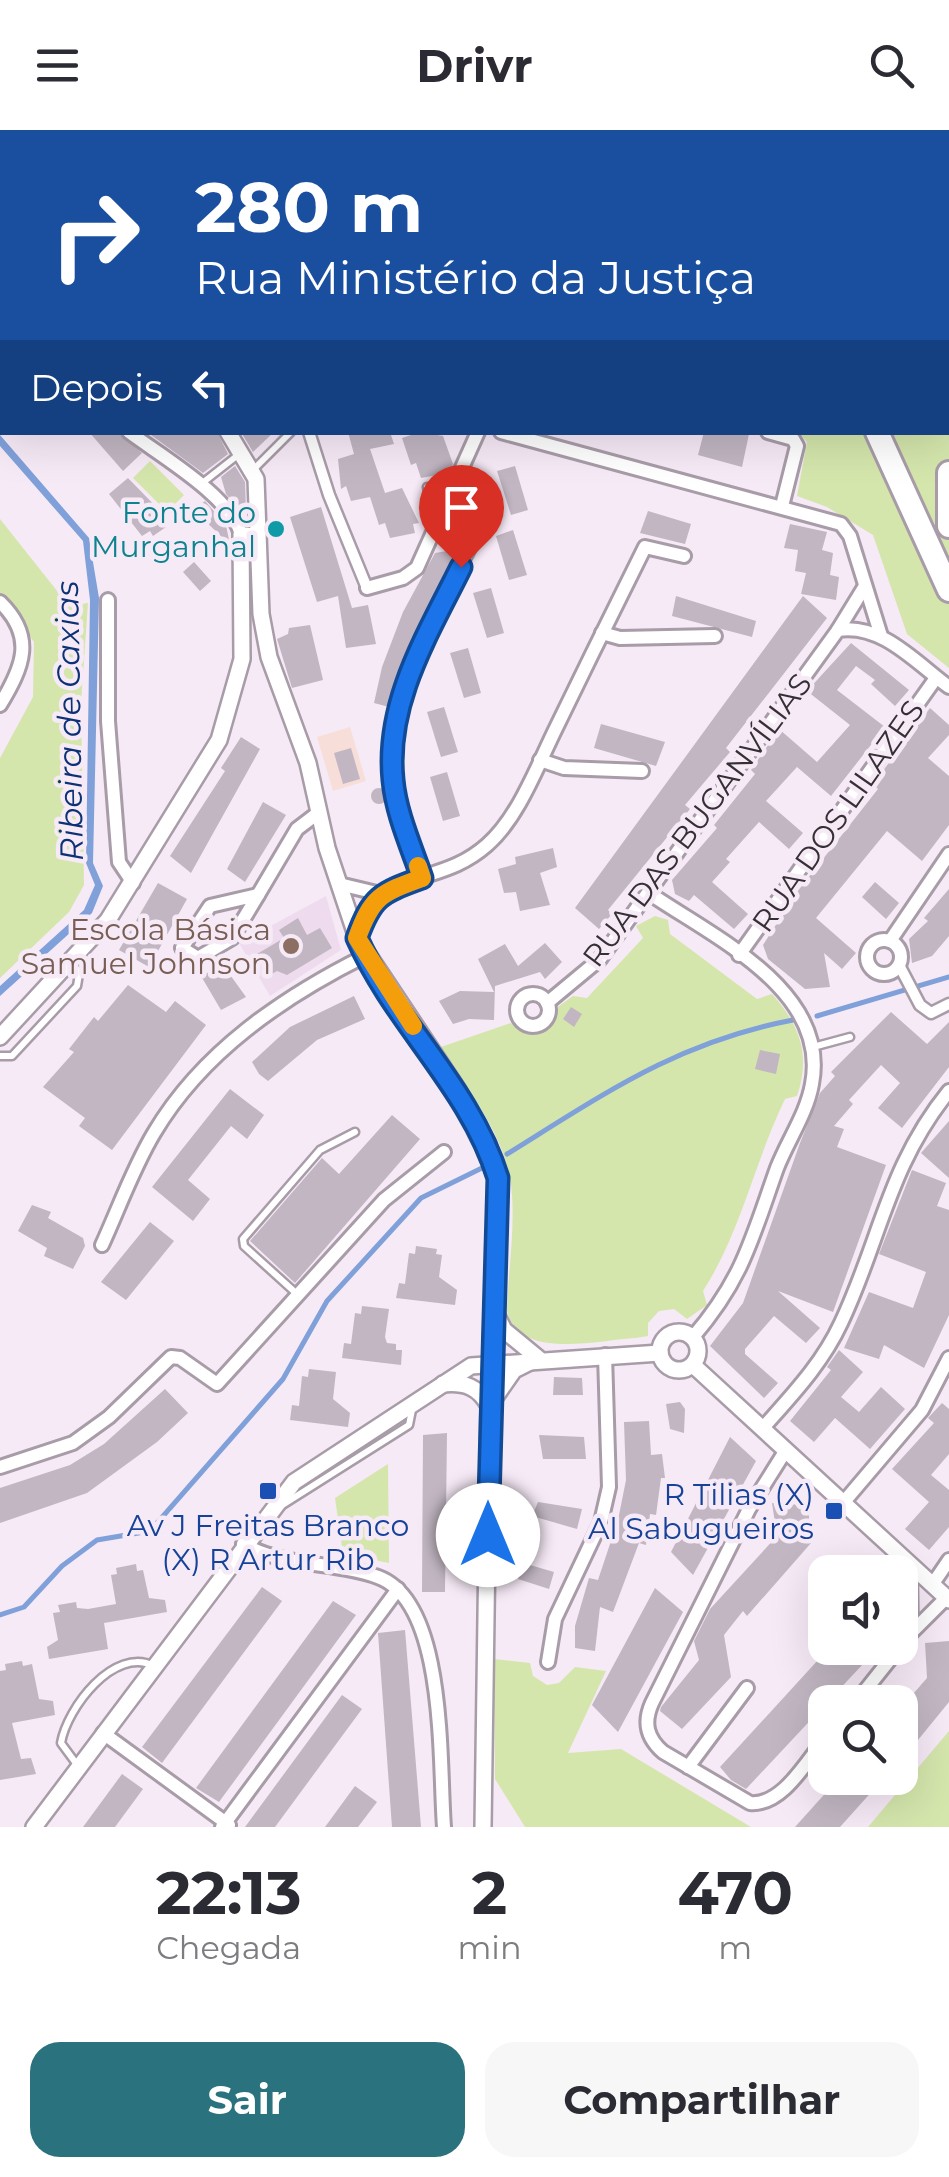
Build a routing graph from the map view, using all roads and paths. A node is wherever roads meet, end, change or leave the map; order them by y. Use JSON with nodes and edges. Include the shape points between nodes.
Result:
{"nodes":[{"id":1,"x":133,"y":435,"type":"edge"},
{"id":2,"x":230,"y":435,"type":"edge"},
{"id":3,"x":287,"y":435,"type":"edge"},
{"id":4,"x":311,"y":435,"type":"edge"},
{"id":5,"x":477,"y":435,"type":"edge"},
{"id":6,"x":512,"y":435,"type":"edge"},
{"id":7,"x":779,"y":435,"type":"edge"},
{"id":8,"x":878,"y":435,"type":"edge"},
{"id":9,"x":243,"y":452,"type":"junction"},
{"id":10,"x":252,"y":471,"type":"junction"},
{"id":11,"x":949,"y":473,"type":"edge"},
{"id":12,"x":200,"y":485,"type":"junction"},
{"id":13,"x":427,"y":487,"type":"dead end"},
{"id":14,"x":492,"y":504,"type":"dead end"},
{"id":15,"x":782,"y":506,"type":"junction"},
{"id":16,"x":444,"y":510,"type":"junction"},
{"id":17,"x":949,"y":526,"type":"edge"},
{"id":18,"x":258,"y":533,"type":"junction"},
{"id":19,"x":240,"y":534,"type":"junction"},
{"id":20,"x":684,"y":556,"type":"dead end"},
{"id":21,"x":865,"y":586,"type":"junction"},
{"id":22,"x":367,"y":588,"type":"joint"},
{"id":23,"x":949,"y":590,"type":"edge"},
{"id":24,"x":108,"y":600,"type":"dead end"},
{"id":25,"x":0,"y":602,"type":"edge"},
{"id":26,"x":838,"y":630,"type":"junction"},
{"id":27,"x":602,"y":633,"type":"junction"},
{"id":28,"x":715,"y":636,"type":"dead end"},
{"id":29,"x":881,"y":636,"type":"junction"},
{"id":30,"x":936,"y":678,"type":"junction"},
{"id":31,"x":949,"y":687,"type":"edge"},
{"id":32,"x":0,"y":704,"type":"edge"},
{"id":33,"x":540,"y":760,"type":"junction"},
{"id":34,"x":642,"y":770,"type":"dead end"},
{"id":35,"x":318,"y":813,"type":"junction"},
{"id":36,"x":949,"y":854,"type":"edge"},
{"id":37,"x":422,"y":878,"type":"junction"},
{"id":38,"x":134,"y":882,"type":"junction"},
{"id":39,"x":339,"y":884,"type":"junction"},
{"id":40,"x":650,"y":893,"type":"junction"},
{"id":41,"x":381,"y":894,"type":"junction"},
{"id":42,"x":258,"y":895,"type":"junction"},
{"id":43,"x":357,"y":938,"type":"junction"},
{"id":44,"x":890,"y":942,"type":"junction"},
{"id":45,"x":739,"y":955,"type":"junction"},
{"id":46,"x":365,"y":956,"type":"junction"},
{"id":47,"x":72,"y":963,"type":"junction"},
{"id":48,"x":899,"y":965,"type":"junction"},
{"id":49,"x":548,"y":1003,"type":"dead end"},
{"id":50,"x":949,"y":1004,"type":"edge"},
{"id":51,"x":0,"y":1037,"type":"edge"},
{"id":52,"x":850,"y":1037,"type":"dead end"},
{"id":53,"x":813,"y":1047,"type":"junction"},
{"id":54,"x":0,"y":1056,"type":"edge"},
{"id":55,"x":949,"y":1091,"type":"edge"},
{"id":56,"x":355,"y":1132,"type":"dead end"},
{"id":57,"x":444,"y":1152,"type":"dead end"},
{"id":58,"x":102,"y":1246,"type":"dead end"},
{"id":59,"x":298,"y":1295,"type":"junction"},
{"id":60,"x":494,"y":1308,"type":"junction"},
{"id":61,"x":693,"y":1337,"type":"junction"},
{"id":62,"x":660,"y":1353,"type":"junction"},
{"id":63,"x":605,"y":1355,"type":"junction"},
{"id":64,"x":538,"y":1358,"type":"junction"},
{"id":65,"x":949,"y":1358,"type":"edge"},
{"id":66,"x":490,"y":1362,"type":"junction"},
{"id":67,"x":693,"y":1365,"type":"junction"},
{"id":68,"x":437,"y":1385,"type":"junction"},
{"id":69,"x":489,"y":1406,"type":"junction"},
{"id":70,"x":762,"y":1429,"type":"junction"},
{"id":71,"x":786,"y":1450,"type":"junction"},
{"id":72,"x":0,"y":1467,"type":"edge"},
{"id":73,"x":843,"y":1503,"type":"junction"},
{"id":74,"x":243,"y":1544,"type":"junction"},
{"id":75,"x":900,"y":1555,"type":"edge"},
{"id":76,"x":949,"y":1560,"type":"edge"},
{"id":77,"x":918,"y":1571,"type":"edge"},
{"id":78,"x":932,"y":1584,"type":"junction"},
{"id":79,"x":398,"y":1589,"type":"junction"},
{"id":80,"x":948,"y":1599,"type":"edge"},
{"id":81,"x":918,"y":1627,"type":"edge"},
{"id":82,"x":548,"y":1662,"type":"dead end"},
{"id":83,"x":886,"y":1665,"type":"edge"},
{"id":84,"x":154,"y":1666,"type":"junction"},
{"id":85,"x":870,"y":1685,"type":"edge"},
{"id":86,"x":747,"y":1688,"type":"dead end"},
{"id":87,"x":104,"y":1733,"type":"junction"},
{"id":88,"x":808,"y":1760,"type":"edge"},
{"id":89,"x":79,"y":1766,"type":"junction"},
{"id":90,"x":688,"y":1767,"type":"junction"},
{"id":91,"x":226,"y":1825,"type":"edge"},
{"id":92,"x":34,"y":1827,"type":"edge"},
{"id":93,"x":444,"y":1827,"type":"edge"},
{"id":94,"x":483,"y":1827,"type":"edge"}],
"edges":[{"from":1,"to":12,"type":"street"},
{"from":2,"to":9,"type":"street"},
{"from":3,"to":10,"type":"lane"},
{"from":4,"to":22,"type":"street"},
{"from":5,"to":16,"type":"street"},
{"from":6,"to":15,"type":"street"},
{"from":7,"to":15,"type":"street","via":[[797,446]]},
{"from":8,"to":23,"type":"highway"},
{"from":9,"to":10,"type":"street"},
{"from":9,"to":12,"type":"lane"},
{"from":10,"to":18,"type":"street"},
{"from":11,"to":17,"type":"highway"},
{"from":12,"to":19,"type":"street","via":[[233,516]]},
{"from":13,"to":16,"type":"lane"},
{"from":14,"to":37,"type":"street","via":[[406,680],[396,717],[392,779]]},
{"from":15,"to":21,"type":"street","via":[[841,524]]},
{"from":16,"to":22,"type":"street","via":[[417,568]]},
{"from":18,"to":19,"type":"street"},
{"from":18,"to":35,"type":"street","via":[[261,624]]},
{"from":19,"to":38,"type":"street","via":[[242,659],[232,705],[219,740]]},
{"from":20,"to":27,"type":"street","via":[[645,547]]},
{"from":21,"to":26,"type":"street","name":"RUA DAS BUGANVÍLIAS"},
{"from":21,"to":29,"type":"street"},
{"from":24,"to":38,"type":"street","via":[[108,721],[119,862]]},
{"from":25,"to":32,"type":"street","via":[[20,627],[25,647]]},
{"from":26,"to":29,"type":"street","via":[[855,627]]},
{"from":26,"to":40,"type":"street","name":"RUA DAS BUGANVÍLIAS"},
{"from":27,"to":28,"type":"street"},
{"from":27,"to":33,"type":"street"},
{"from":29,"to":30,"type":"street"},
{"from":30,"to":31,"type":"street"},
{"from":30,"to":45,"type":"street","name":"RUA DOS LILAZES"},
{"from":33,"to":34,"type":"street","via":[[564,768]]},
{"from":33,"to":37,"type":"street","via":[[494,838]]},
{"from":35,"to":39,"type":"street"},
{"from":35,"to":42,"type":"street","via":[[297,829]]},
{"from":36,"to":44,"type":"street"},
{"from":37,"to":41,"type":"street"},
{"from":38,"to":47,"type":"street"},
{"from":39,"to":41,"type":"street"},
{"from":39,"to":43,"type":"street"},
{"from":40,"to":45,"type":"street"},
{"from":40,"to":49,"type":"street","name":"RUA DAS BUGANVÍLIAS","via":[[600,959]]},
{"from":41,"to":43,"type":"street"},
{"from":42,"to":42,"type":"street","via":[[226,942],[198,958],[182,948],[210,906]]},
{"from":43,"to":46,"type":"street"},
{"from":44,"to":48,"type":"street","via":[[899,948]]},
{"from":44,"to":48,"type":"street","via":[[874,944],[868,962],[880,974]]},
{"from":45,"to":53,"type":"street","via":[[795,1005]]},
{"from":46,"to":58,"type":"street","via":[[290,996],[204,1070],[152,1135]]},
{"from":46,"to":60,"type":"street","via":[[488,1144],[498,1178]]},
{"from":47,"to":51,"type":"street"},
{"from":47,"to":54,"type":"lane","via":[[78,986],[12,1056]]},
{"from":48,"to":50,"type":"street","via":[[931,1012]]},
{"from":52,"to":53,"type":"lane"},
{"from":53,"to":61,"type":"street","via":[[812,1088],[743,1268]]},
{"from":55,"to":70,"type":"street","via":[[884,1200],[840,1325],[814,1370]]},
{"from":56,"to":59,"type":"lane","via":[[320,1150],[242,1239]]},
{"from":57,"to":59,"type":"street","via":[[384,1200]]},
{"from":59,"to":72,"type":"street","via":[[216,1384],[171,1357],[72,1443]]},
{"from":60,"to":64,"type":"street","via":[[504,1330]]},
{"from":60,"to":66,"type":"street"},
{"from":61,"to":62,"type":"street","via":[[670,1334]]},
{"from":61,"to":67,"type":"street"},
{"from":62,"to":63,"type":"street"},
{"from":62,"to":67,"type":"street","via":[[670,1368]]},
{"from":63,"to":64,"type":"street"},
{"from":63,"to":82,"type":"street","via":[[609,1487],[556,1619]]},
{"from":64,"to":66,"type":"street"},
{"from":64,"to":69,"type":"street","via":[[514,1370]]},
{"from":65,"to":73,"type":"street","via":[[912,1422]]},
{"from":66,"to":68,"type":"street"},
{"from":66,"to":69,"type":"street"},
{"from":67,"to":70,"type":"street"},
{"from":68,"to":69,"type":"street","via":[[472,1386]]},
{"from":68,"to":74,"type":"street","via":[[294,1482]]},
{"from":69,"to":94,"type":"street"},
{"from":70,"to":71,"type":"street"},
{"from":71,"to":73,"type":"street"},
{"from":71,"to":90,"type":"street","via":[[749,1509],[647,1713],[654,1743]]},
{"from":73,"to":75,"type":"street"},
{"from":74,"to":79,"type":"street","via":[[272,1558],[374,1575]]},
{"from":74,"to":84,"type":"street"},
{"from":76,"to":78,"type":"street"},
{"from":77,"to":78,"type":"street"},
{"from":78,"to":80,"type":"street"},
{"from":79,"to":91,"type":"street"},
{"from":79,"to":93,"type":"street","via":[[424,1630]]},
{"from":80,"to":81,"type":"street"},
{"from":83,"to":85,"type":"street"},
{"from":84,"to":87,"type":"street"},
{"from":84,"to":89,"type":"lane","via":[[127,1662],[79,1702],[61,1743]]},
{"from":86,"to":90,"type":"street"},
{"from":87,"to":89,"type":"street"},
{"from":87,"to":91,"type":"street"},
{"from":88,"to":90,"type":"street","via":[[780,1793],[760,1804],[742,1801]]},
{"from":89,"to":92,"type":"street"}]}
